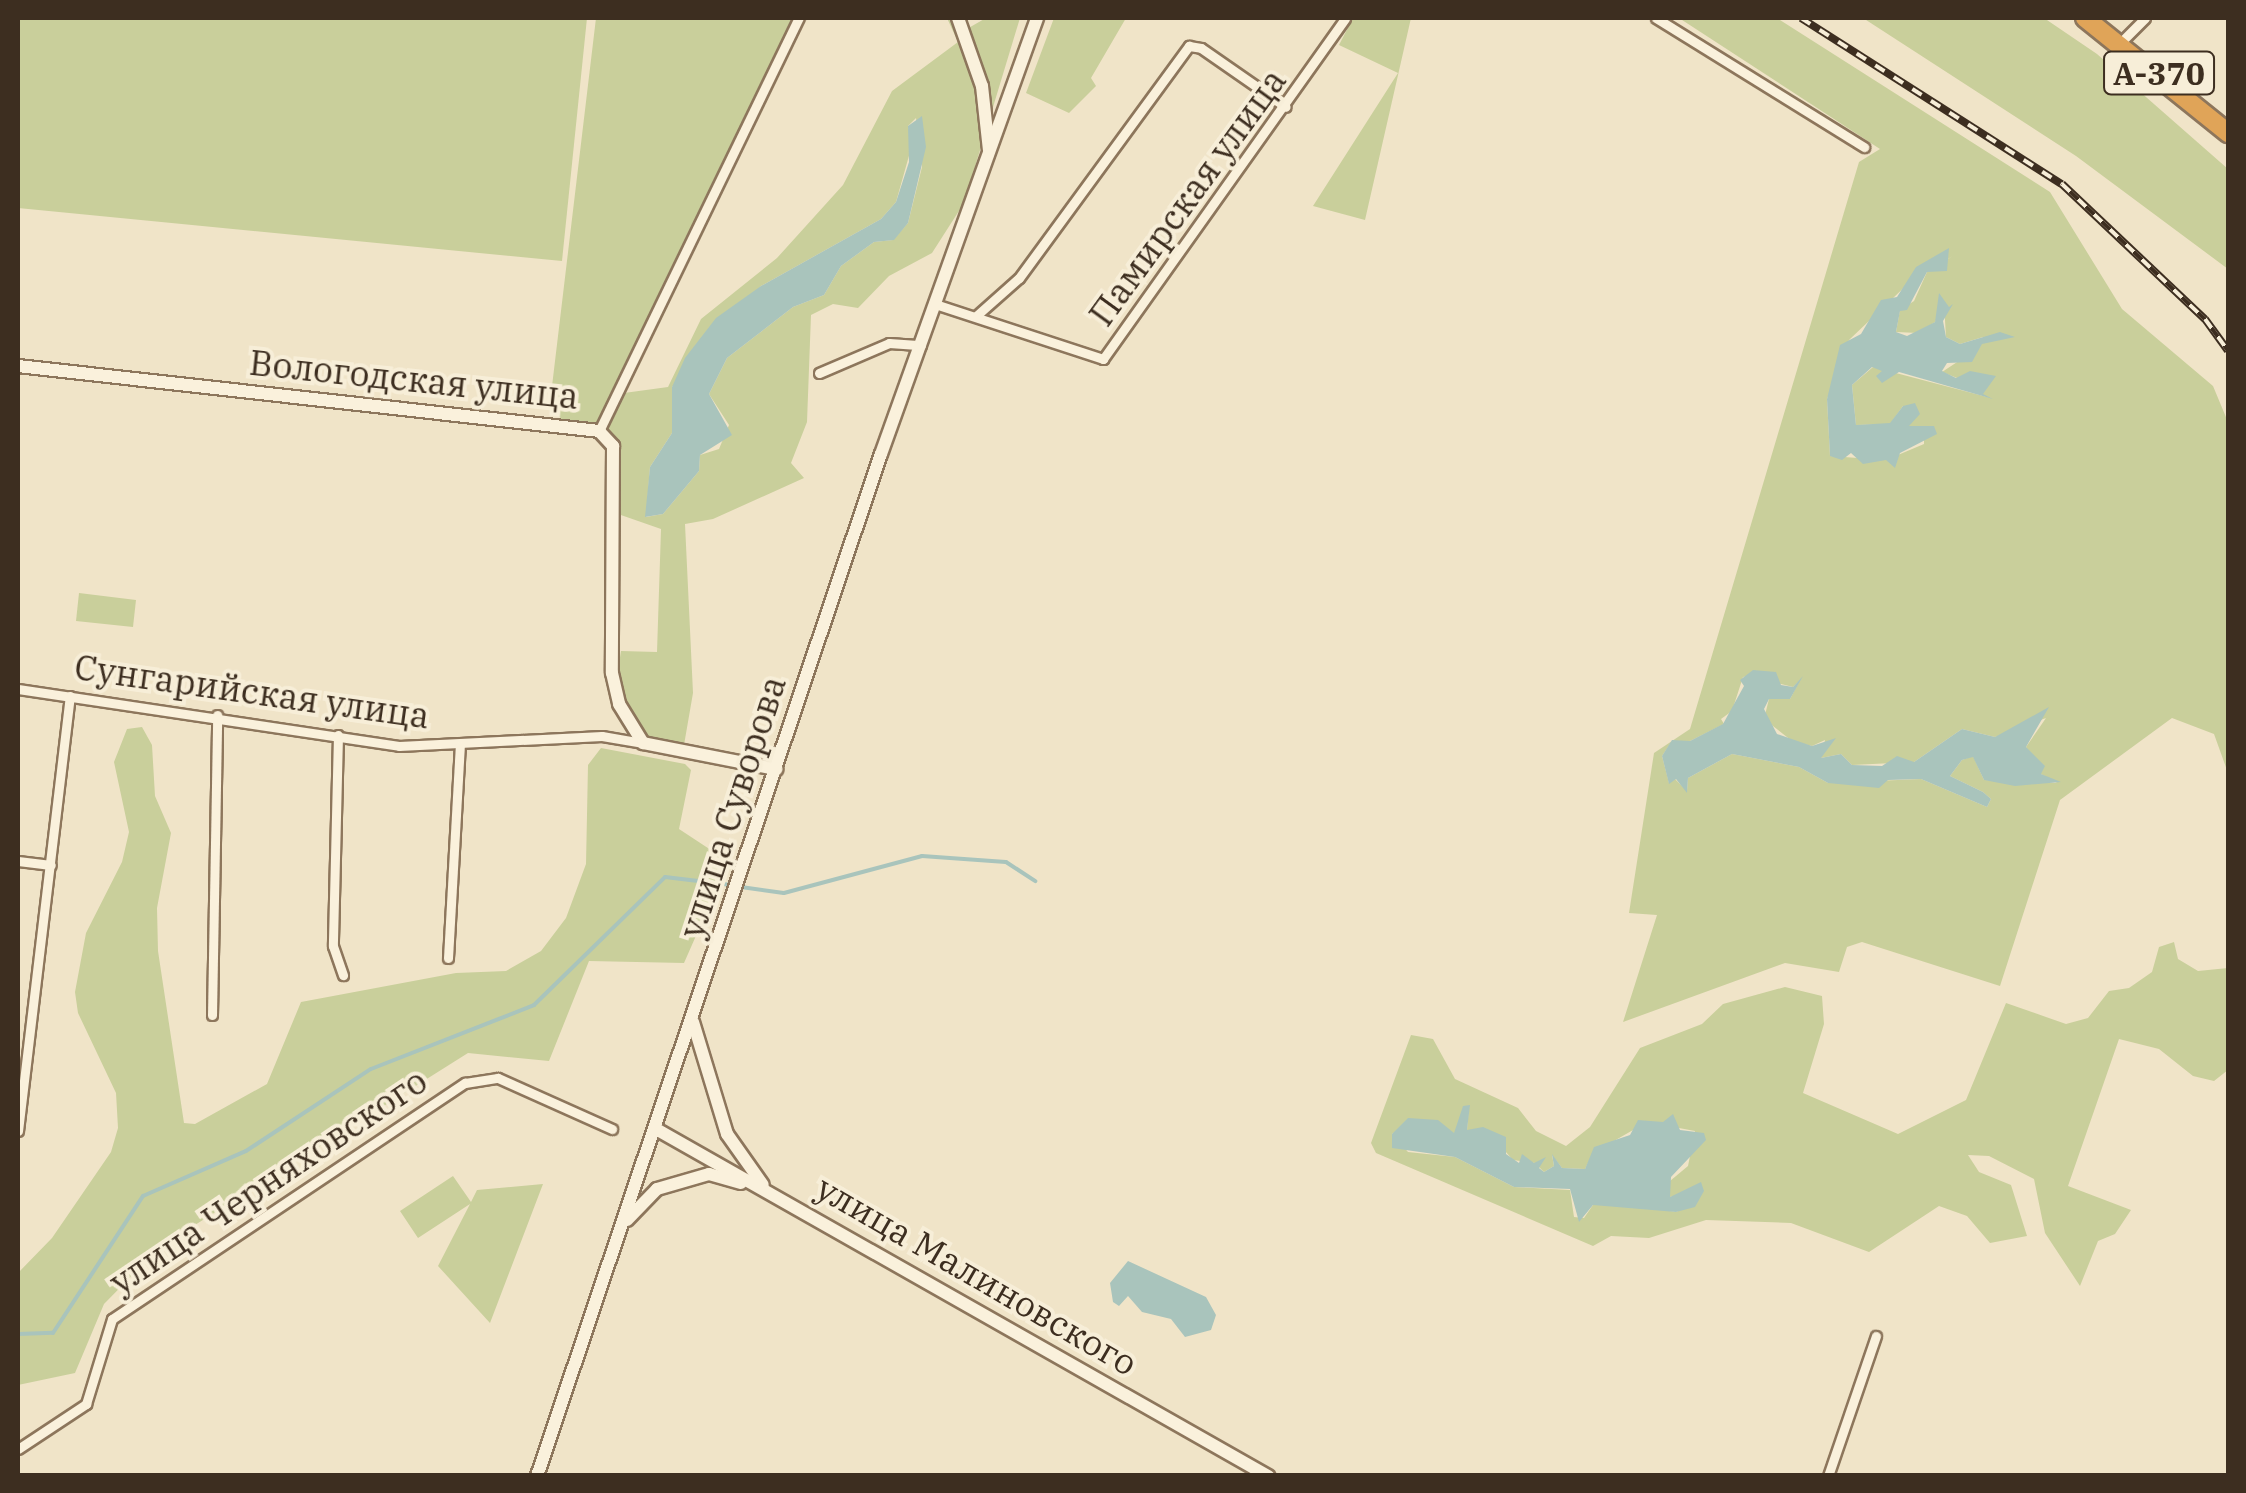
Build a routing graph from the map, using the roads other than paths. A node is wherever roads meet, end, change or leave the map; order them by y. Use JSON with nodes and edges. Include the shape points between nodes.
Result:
{"nodes":[{"id":1,"x":799,"y":18,"type":"edge"},
{"id":2,"x":958,"y":18,"type":"edge"},
{"id":3,"x":1028,"y":18,"type":"edge"},
{"id":4,"x":1038,"y":18,"type":"edge"},
{"id":5,"x":1345,"y":18,"type":"edge"},
{"id":6,"x":1658,"y":18,"type":"edge"},
{"id":7,"x":2086,"y":18,"type":"edge"},
{"id":8,"x":2144,"y":18,"type":"edge"},
{"id":9,"x":2121,"y":42,"type":"junction"},
{"id":10,"x":1286,"y":107,"type":"junction"},
{"id":11,"x":2228,"y":133,"type":"edge"},
{"id":12,"x":1864,"y":147,"type":"dead end"},
{"id":13,"x":990,"y":158,"type":"junction"},
{"id":14,"x":935,"y":304,"type":"junction"},
{"id":15,"x":976,"y":316,"type":"junction"},
{"id":16,"x":920,"y":345,"type":"junction"},
{"id":17,"x":18,"y":366,"type":"edge"},
{"id":18,"x":819,"y":374,"type":"dead end"},
{"id":19,"x":599,"y":431,"type":"junction"},
{"id":20,"x":18,"y":689,"type":"edge"},
{"id":21,"x":70,"y":696,"type":"junction"},
{"id":22,"x":217,"y":715,"type":"junction"},
{"id":23,"x":338,"y":735,"type":"junction"},
{"id":24,"x":643,"y":743,"type":"junction"},
{"id":25,"x":460,"y":746,"type":"junction"},
{"id":26,"x":776,"y":769,"type":"junction"},
{"id":27,"x":18,"y":861,"type":"edge"},
{"id":28,"x":51,"y":865,"type":"junction"},
{"id":29,"x":448,"y":958,"type":"dead end"},
{"id":30,"x":343,"y":975,"type":"dead end"},
{"id":31,"x":212,"y":1014,"type":"dead end"},
{"id":32,"x":692,"y":1020,"type":"junction"},
{"id":33,"x":18,"y":1061,"type":"edge"},
{"id":34,"x":29,"y":1063,"type":"junction"},
{"id":35,"x":612,"y":1129,"type":"dead end"},
{"id":36,"x":656,"y":1130,"type":"junction"},
{"id":37,"x":18,"y":1132,"type":"edge"},
{"id":38,"x":767,"y":1191,"type":"junction"},
{"id":39,"x":623,"y":1224,"type":"junction"},
{"id":40,"x":1876,"y":1336,"type":"dead end"},
{"id":41,"x":18,"y":1449,"type":"edge"},
{"id":42,"x":1261,"y":1474,"type":"edge"},
{"id":43,"x":537,"y":1476,"type":"edge"},
{"id":44,"x":1828,"y":1476,"type":"edge"}],
"edges":[{"from":1,"to":19,"type":"street"},
{"from":2,"to":13,"type":"street","via":[[982,86]]},
{"from":3,"to":13,"type":"street","name":"улица Суворова"},
{"from":4,"to":13,"type":"street","name":"улица Суворова"},
{"from":5,"to":10,"type":"street","name":"Памирская улица"},
{"from":6,"to":12,"type":"street"},
{"from":7,"to":9,"type":"highway","number":"А-370"},
{"from":8,"to":9,"type":"street"},
{"from":9,"to":11,"type":"highway","number":"А-370"},
{"from":10,"to":15,"type":"street","name":"Памирская улица","via":[[1103,359]]},
{"from":10,"to":15,"type":"street","via":[[1189,46],[1019,278]]},
{"from":13,"to":14,"type":"street","name":"улица Суворова"},
{"from":14,"to":15,"type":"street","name":"Памирская улица"},
{"from":14,"to":16,"type":"street","name":"улица Суворова"},
{"from":16,"to":18,"type":"street","via":[[889,342]]},
{"from":16,"to":26,"type":"street","name":"улица Суворова"},
{"from":17,"to":19,"type":"street","name":"Вологодская улица"},
{"from":19,"to":24,"type":"street","name":"Вологодская улица","via":[[613,446],[612,673],[620,704]]},
{"from":20,"to":21,"type":"street","name":"Сунгарийская улица"},
{"from":21,"to":22,"type":"street","name":"Сунгарийская улица"},
{"from":21,"to":28,"type":"street"},
{"from":22,"to":23,"type":"street","name":"Сунгарийская улица"},
{"from":22,"to":31,"type":"street"},
{"from":23,"to":25,"type":"street","name":"Сунгарийская улица","via":[[400,746]]},
{"from":23,"to":30,"type":"street","via":[[333,946]]},
{"from":24,"to":25,"type":"street","name":"Сунгарийская улица","via":[[602,736]]},
{"from":24,"to":26,"type":"street","name":"Сунгарийская улица"},
{"from":25,"to":29,"type":"street"},
{"from":26,"to":32,"type":"street","name":"улица Суворова"},
{"from":27,"to":28,"type":"street"},
{"from":28,"to":34,"type":"street"},
{"from":32,"to":36,"type":"street","name":"улица Суворова"},
{"from":32,"to":38,"type":"street","via":[[727,1134]]},
{"from":33,"to":34,"type":"street"},
{"from":34,"to":37,"type":"street"},
{"from":35,"to":41,"type":"street","name":"улица Черняховского","via":[[498,1078],[465,1083],[112,1318],[86,1404]]},
{"from":36,"to":38,"type":"street","name":"улица Малиновского"},
{"from":36,"to":39,"type":"street","name":"улица Суворова"},
{"from":38,"to":39,"type":"street","via":[[709,1174],[657,1190]]},
{"from":38,"to":42,"type":"street","name":"улица Малиновского"},
{"from":39,"to":43,"type":"street","name":"улица Суворова"},
{"from":40,"to":44,"type":"street"}]}
